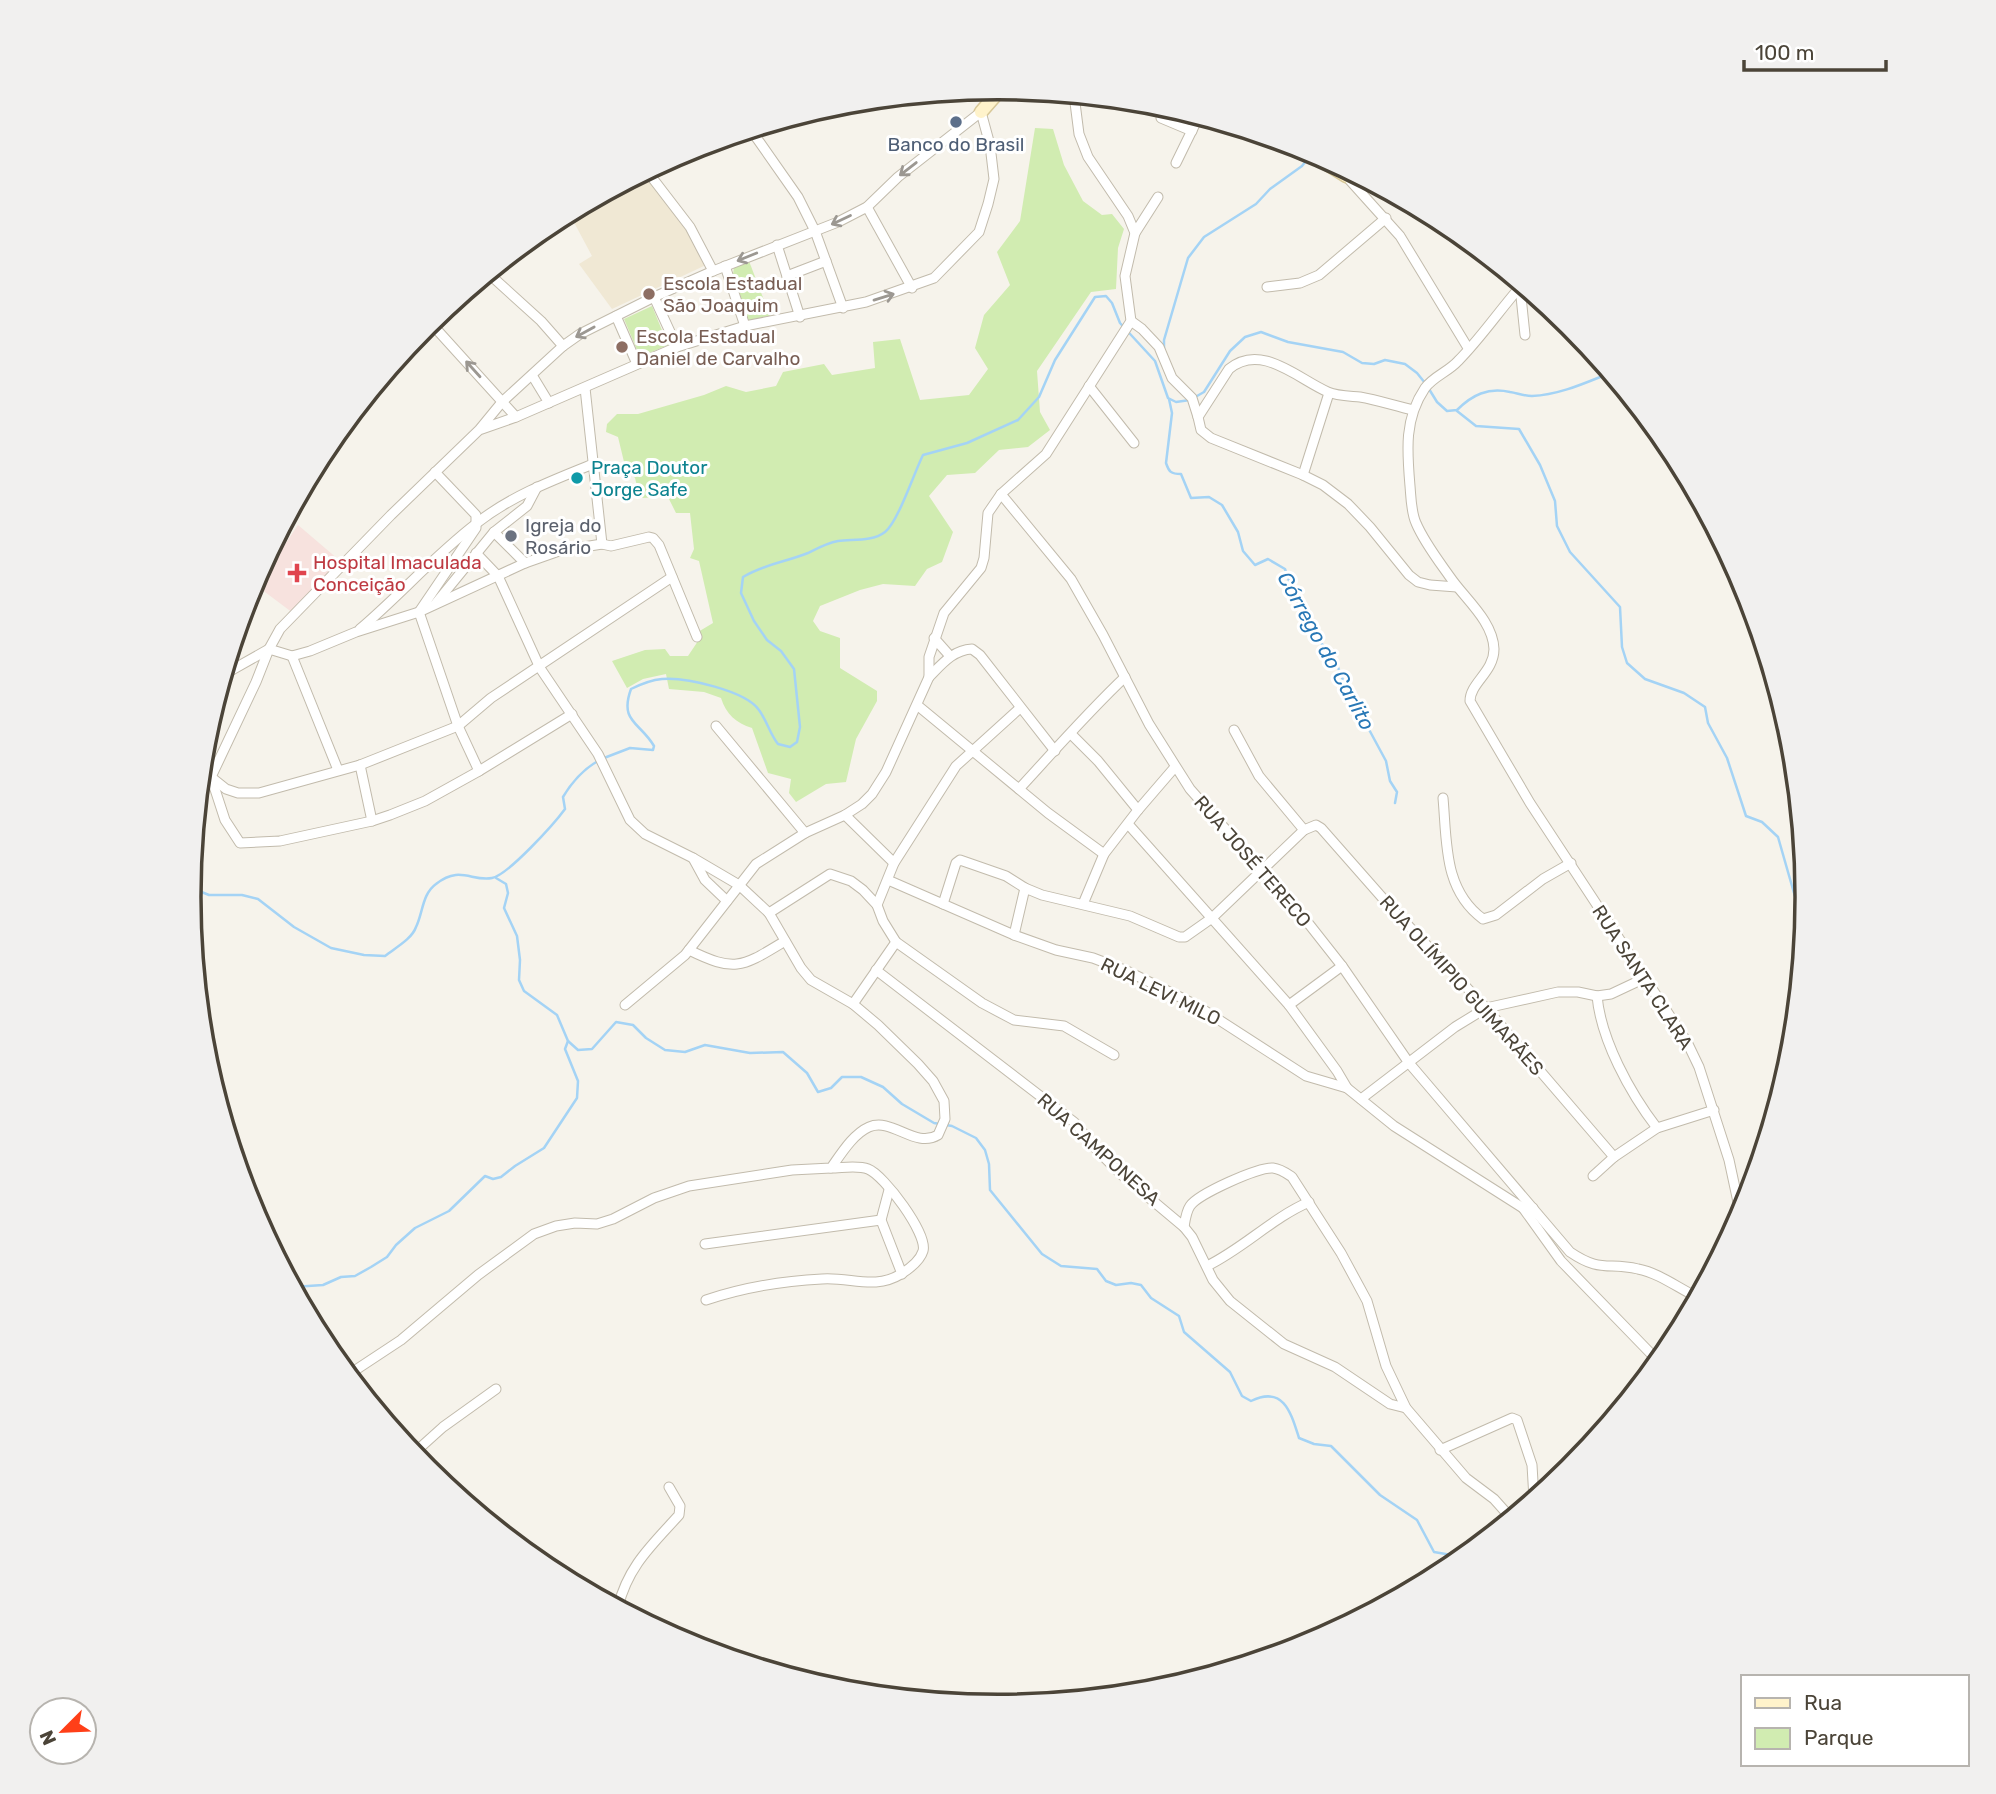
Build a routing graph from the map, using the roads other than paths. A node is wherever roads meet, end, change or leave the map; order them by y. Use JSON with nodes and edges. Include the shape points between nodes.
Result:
{"nodes":[{"id":1,"x":992,"y":100,"type":"edge"},
{"id":2,"x":1075,"y":104,"type":"edge"},
{"id":3,"x":981,"y":113,"type":"junction"},
{"id":4,"x":1161,"y":117,"type":"dead end"},
{"id":5,"x":1195,"y":125,"type":"edge"},
{"id":6,"x":1192,"y":131,"type":"junction"},
{"id":7,"x":756,"y":138,"type":"edge"},
{"id":8,"x":1176,"y":163,"type":"dead end"},
{"id":9,"x":653,"y":178,"type":"edge"},
{"id":10,"x":1352,"y":183,"type":"edge"},
{"id":11,"x":1158,"y":197,"type":"dead end"},
{"id":12,"x":867,"y":207,"type":"junction"},
{"id":13,"x":1386,"y":218,"type":"junction"},
{"id":14,"x":815,"y":231,"type":"junction"},
{"id":15,"x":1135,"y":233,"type":"junction"},
{"id":16,"x":777,"y":245,"type":"junction"},
{"id":17,"x":825,"y":261,"type":"junction"},
{"id":18,"x":725,"y":266,"type":"junction"},
{"id":19,"x":713,"y":271,"type":"junction"},
{"id":20,"x":787,"y":276,"type":"junction"},
{"id":21,"x":495,"y":279,"type":"edge"},
{"id":22,"x":1267,"y":287,"type":"dead end"},
{"id":23,"x":912,"y":288,"type":"junction"},
{"id":24,"x":1515,"y":290,"type":"edge"},
{"id":25,"x":1520,"y":295,"type":"edge"},
{"id":26,"x":654,"y":297,"type":"junction"},
{"id":27,"x":843,"y":308,"type":"junction"},
{"id":28,"x":616,"y":316,"type":"junction"},
{"id":29,"x":800,"y":317,"type":"junction"},
{"id":30,"x":1129,"y":325,"type":"junction"},
{"id":31,"x":745,"y":326,"type":"junction"},
{"id":32,"x":437,"y":330,"type":"edge"},
{"id":33,"x":1525,"y":335,"type":"dead end"},
{"id":34,"x":563,"y":346,"type":"junction"},
{"id":35,"x":677,"y":347,"type":"junction"},
{"id":36,"x":1468,"y":348,"type":"junction"},
{"id":37,"x":637,"y":364,"type":"junction"},
{"id":38,"x":532,"y":375,"type":"junction"},
{"id":39,"x":1089,"y":386,"type":"junction"},
{"id":40,"x":585,"y":388,"type":"junction"},
{"id":41,"x":1329,"y":393,"type":"junction"},
{"id":42,"x":502,"y":402,"type":"junction"},
{"id":43,"x":549,"y":403,"type":"junction"},
{"id":44,"x":1413,"y":410,"type":"junction"},
{"id":45,"x":516,"y":417,"type":"junction"},
{"id":46,"x":1198,"y":419,"type":"junction"},
{"id":47,"x":479,"y":430,"type":"junction"},
{"id":48,"x":1134,"y":443,"type":"dead end"},
{"id":49,"x":593,"y":464,"type":"junction"},
{"id":50,"x":435,"y":472,"type":"junction"},
{"id":51,"x":1303,"y":475,"type":"junction"},
{"id":52,"x":537,"y":487,"type":"junction"},
{"id":53,"x":1000,"y":495,"type":"junction"},
{"id":54,"x":478,"y":522,"type":"junction"},
{"id":55,"x":494,"y":532,"type":"junction"},
{"id":56,"x":602,"y":544,"type":"junction"},
{"id":57,"x":476,"y":553,"type":"junction"},
{"id":58,"x":525,"y":563,"type":"junction"},
{"id":59,"x":498,"y":576,"type":"junction"},
{"id":60,"x":672,"y":577,"type":"junction"},
{"id":61,"x":1457,"y":587,"type":"junction"},
{"id":62,"x":434,"y":605,"type":"junction"},
{"id":63,"x":419,"y":612,"type":"junction"},
{"id":64,"x":356,"y":632,"type":"junction"},
{"id":65,"x":696,"y":637,"type":"dead end"},
{"id":66,"x":934,"y":638,"type":"junction"},
{"id":67,"x":269,"y":649,"type":"junction"},
{"id":68,"x":292,"y":656,"type":"junction"},
{"id":69,"x":950,"y":656,"type":"junction"},
{"id":70,"x":540,"y":667,"type":"junction"},
{"id":71,"x":235,"y":668,"type":"edge"},
{"id":72,"x":929,"y":677,"type":"junction"},
{"id":73,"x":1125,"y":677,"type":"junction"},
{"id":74,"x":917,"y":705,"type":"junction"},
{"id":75,"x":1020,"y":708,"type":"junction"},
{"id":76,"x":572,"y":714,"type":"junction"},
{"id":77,"x":458,"y":726,"type":"junction"},
{"id":78,"x":716,"y":726,"type":"dead end"},
{"id":79,"x":1234,"y":730,"type":"dead end"},
{"id":80,"x":1072,"y":734,"type":"junction"},
{"id":81,"x":971,"y":751,"type":"junction"},
{"id":82,"x":1055,"y":751,"type":"junction"},
{"id":83,"x":360,"y":765,"type":"junction"},
{"id":84,"x":1175,"y":768,"type":"junction"},
{"id":85,"x":338,"y":770,"type":"junction"},
{"id":86,"x":480,"y":771,"type":"junction"},
{"id":87,"x":211,"y":777,"type":"junction"},
{"id":88,"x":1019,"y":789,"type":"junction"},
{"id":89,"x":1443,"y":798,"type":"dead end"},
{"id":90,"x":1138,"y":810,"type":"junction"},
{"id":91,"x":845,"y":815,"type":"junction"},
{"id":92,"x":372,"y":821,"type":"junction"},
{"id":93,"x":1128,"y":824,"type":"junction"},
{"id":94,"x":1304,"y":830,"type":"junction"},
{"id":95,"x":805,"y":833,"type":"junction"},
{"id":96,"x":1104,"y":854,"type":"junction"},
{"id":97,"x":693,"y":858,"type":"junction"},
{"id":98,"x":894,"y":863,"type":"junction"},
{"id":99,"x":1571,"y":863,"type":"junction"},
{"id":100,"x":1264,"y":870,"type":"junction"},
{"id":101,"x":888,"y":880,"type":"junction"},
{"id":102,"x":738,"y":885,"type":"junction"},
{"id":103,"x":1026,"y":888,"type":"junction"},
{"id":104,"x":727,"y":901,"type":"junction"},
{"id":105,"x":943,"y":904,"type":"junction"},
{"id":106,"x":1083,"y":904,"type":"junction"},
{"id":107,"x":877,"y":905,"type":"junction"},
{"id":108,"x":769,"y":913,"type":"junction"},
{"id":109,"x":1212,"y":918,"type":"junction"},
{"id":110,"x":1014,"y":935,"type":"junction"},
{"id":111,"x":785,"y":941,"type":"junction"},
{"id":112,"x":897,"y":942,"type":"junction"},
{"id":113,"x":689,"y":950,"type":"junction"},
{"id":114,"x":1342,"y":966,"type":"junction"},
{"id":115,"x":877,"y":970,"type":"junction"},
{"id":116,"x":1645,"y":978,"type":"junction"},
{"id":117,"x":1597,"y":996,"type":"junction"},
{"id":118,"x":853,"y":1004,"type":"junction"},
{"id":119,"x":625,"y":1005,"type":"dead end"},
{"id":120,"x":1289,"y":1006,"type":"junction"},
{"id":121,"x":1486,"y":1008,"type":"junction"},
{"id":122,"x":1114,"y":1055,"type":"dead end"},
{"id":123,"x":1409,"y":1063,"type":"junction"},
{"id":124,"x":1347,"y":1088,"type":"junction"},
{"id":125,"x":1361,"y":1099,"type":"junction"},
{"id":126,"x":1714,"y":1110,"type":"junction"},
{"id":127,"x":1657,"y":1128,"type":"junction"},
{"id":128,"x":1614,"y":1157,"type":"junction"},
{"id":129,"x":831,"y":1168,"type":"junction"},
{"id":130,"x":1592,"y":1176,"type":"dead end"},
{"id":131,"x":889,"y":1190,"type":"junction"},
{"id":132,"x":1736,"y":1199,"type":"edge"},
{"id":133,"x":1309,"y":1202,"type":"junction"},
{"id":134,"x":1528,"y":1208,"type":"junction"},
{"id":135,"x":881,"y":1220,"type":"junction"},
{"id":136,"x":1184,"y":1227,"type":"junction"},
{"id":137,"x":705,"y":1244,"type":"dead end"},
{"id":138,"x":1207,"y":1266,"type":"junction"},
{"id":139,"x":902,"y":1273,"type":"junction"},
{"id":140,"x":1690,"y":1293,"type":"edge"},
{"id":141,"x":706,"y":1300,"type":"dead end"},
{"id":142,"x":1651,"y":1354,"type":"edge"},
{"id":143,"x":356,"y":1370,"type":"edge"},
{"id":144,"x":496,"y":1389,"type":"dead end"},
{"id":145,"x":1406,"y":1408,"type":"junction"},
{"id":146,"x":421,"y":1447,"type":"edge"},
{"id":147,"x":1440,"y":1450,"type":"junction"},
{"id":148,"x":669,"y":1487,"type":"dead end"},
{"id":149,"x":1533,"y":1487,"type":"edge"},
{"id":150,"x":1505,"y":1512,"type":"edge"},
{"id":151,"x":620,"y":1598,"type":"edge"}],
"edges":[{"from":1,"to":3,"type":"street"},
{"from":2,"to":15,"type":"street","via":[[1088,157]]},
{"from":3,"to":12,"type":"street","one_way":true},
{"from":3,"to":23,"type":"street","via":[[994,178],[979,232],[934,278]]},
{"from":4,"to":6,"type":"street"},
{"from":5,"to":6,"type":"street"},
{"from":6,"to":8,"type":"street"},
{"from":7,"to":14,"type":"street","via":[[798,197]]},
{"from":9,"to":19,"type":"street","via":[[691,227]]},
{"from":10,"to":13,"type":"street"},
{"from":11,"to":15,"type":"street"},
{"from":12,"to":14,"type":"street","one_way":true},
{"from":12,"to":23,"type":"street"},
{"from":13,"to":22,"type":"street","via":[[1319,275],[1300,283]]},
{"from":13,"to":36,"type":"street"},
{"from":14,"to":16,"type":"street"},
{"from":14,"to":17,"type":"street"},
{"from":15,"to":30,"type":"street","via":[[1125,276]]},
{"from":16,"to":18,"type":"street","one_way":true},
{"from":16,"to":20,"type":"street"},
{"from":17,"to":20,"type":"street"},
{"from":17,"to":27,"type":"street"},
{"from":18,"to":19,"type":"street"},
{"from":18,"to":31,"type":"street"},
{"from":19,"to":26,"type":"street"},
{"from":20,"to":29,"type":"street"},
{"from":21,"to":34,"type":"street"},
{"from":27,"to":23,"type":"street","one_way":true},
{"from":24,"to":36,"type":"street","name":"RUA SANTA CLARA"},
{"from":25,"to":33,"type":"street"},
{"from":26,"to":28,"type":"street"},
{"from":26,"to":35,"type":"street"},
{"from":27,"to":29,"type":"street"},
{"from":28,"to":34,"type":"street","one_way":true},
{"from":28,"to":37,"type":"street"},
{"from":29,"to":31,"type":"street"},
{"from":30,"to":39,"type":"street"},
{"from":30,"to":46,"type":"street","via":[[1142,329],[1159,348],[1172,378],[1193,400]]},
{"from":31,"to":35,"type":"street"},
{"from":42,"to":32,"type":"street","one_way":true},
{"from":34,"to":38,"type":"street"},
{"from":35,"to":37,"type":"street"},
{"from":36,"to":44,"type":"street","name":"RUA SANTA CLARA","via":[[1431,380]]},
{"from":37,"to":40,"type":"street"},
{"from":38,"to":42,"type":"street"},
{"from":38,"to":43,"type":"street"},
{"from":39,"to":48,"type":"street"},
{"from":39,"to":53,"type":"street","via":[[1046,454]]},
{"from":40,"to":43,"type":"street"},
{"from":40,"to":49,"type":"street"},
{"from":41,"to":44,"type":"street"},
{"from":41,"to":46,"type":"street","via":[[1279,365],[1258,359],[1236,363]]},
{"from":41,"to":51,"type":"street"},
{"from":42,"to":45,"type":"street"},
{"from":42,"to":47,"type":"street"},
{"from":43,"to":45,"type":"street"},
{"from":44,"to":61,"type":"street","name":"RUA SANTA CLARA","via":[[1408,456],[1415,522]]},
{"from":45,"to":47,"type":"street"},
{"from":46,"to":51,"type":"street","via":[[1201,430],[1211,438]]},
{"from":47,"to":50,"type":"street"},
{"from":49,"to":52,"type":"street"},
{"from":49,"to":56,"type":"street"},
{"from":50,"to":54,"type":"street","via":[[473,510]]},
{"from":50,"to":67,"type":"street","via":[[280,629]]},
{"from":51,"to":61,"type":"street","via":[[1348,504],[1418,582]]},
{"from":52,"to":54,"type":"street"},
{"from":52,"to":55,"type":"street","via":[[527,506]]},
{"from":53,"to":66,"type":"street","via":[[988,513],[981,568],[944,613]]},
{"from":53,"to":73,"type":"street","name":"RUA JOSÉ TERECO","via":[[1071,579]]},
{"from":54,"to":63,"type":"street"},
{"from":54,"to":64,"type":"street"},
{"from":55,"to":57,"type":"street"},
{"from":55,"to":58,"type":"street"},
{"from":56,"to":58,"type":"street","via":[[559,551]]},
{"from":56,"to":60,"type":"street","via":[[653,538]]},
{"from":57,"to":59,"type":"street"},
{"from":57,"to":62,"type":"street"},
{"from":58,"to":59,"type":"street"},
{"from":59,"to":62,"type":"street"},
{"from":59,"to":70,"type":"street"},
{"from":60,"to":65,"type":"street"},
{"from":60,"to":70,"type":"street"},
{"from":61,"to":99,"type":"street","name":"RUA SANTA CLARA","via":[[1486,625],[1494,649],[1492,662],[1471,692],[1470,701]]},
{"from":62,"to":63,"type":"street"},
{"from":63,"to":64,"type":"street"},
{"from":63,"to":77,"type":"street"},
{"from":64,"to":68,"type":"street"},
{"from":66,"to":69,"type":"street"},
{"from":66,"to":72,"type":"street"},
{"from":67,"to":68,"type":"street"},
{"from":67,"to":71,"type":"street"},
{"from":67,"to":87,"type":"street"},
{"from":68,"to":85,"type":"street"},
{"from":69,"to":72,"type":"street"},
{"from":69,"to":75,"type":"street","via":[[972,649]]},
{"from":70,"to":76,"type":"street"},
{"from":70,"to":77,"type":"street"},
{"from":72,"to":74,"type":"street"},
{"from":73,"to":80,"type":"street"},
{"from":73,"to":84,"type":"street","name":"RUA JOSÉ TERECO"},
{"from":74,"to":81,"type":"street"},
{"from":74,"to":91,"type":"street","via":[[873,794]]},
{"from":75,"to":81,"type":"street"},
{"from":75,"to":82,"type":"street"},
{"from":76,"to":86,"type":"street"},
{"from":76,"to":97,"type":"street","via":[[605,765],[630,820]]},
{"from":77,"to":83,"type":"street"},
{"from":77,"to":86,"type":"street"},
{"from":78,"to":95,"type":"street"},
{"from":79,"to":94,"type":"street","via":[[1259,776]]},
{"from":80,"to":82,"type":"street"},
{"from":80,"to":90,"type":"street"},
{"from":81,"to":88,"type":"street"},
{"from":81,"to":98,"type":"street","via":[[956,766]]},
{"from":82,"to":88,"type":"street"},
{"from":83,"to":85,"type":"street"},
{"from":83,"to":92,"type":"street"},
{"from":84,"to":90,"type":"street"},
{"from":84,"to":100,"type":"street","name":"RUA JOSÉ TERECO"},
{"from":85,"to":87,"type":"street","via":[[259,793],[237,793]]},
{"from":86,"to":92,"type":"street","via":[[425,801]]},
{"from":87,"to":92,"type":"street","via":[[225,820],[240,844],[279,841]]},
{"from":88,"to":96,"type":"street"},
{"from":89,"to":99,"type":"street","via":[[1450,873],[1475,914],[1483,919],[1496,915]]},
{"from":90,"to":93,"type":"street"},
{"from":91,"to":95,"type":"street"},
{"from":91,"to":98,"type":"street"},
{"from":93,"to":96,"type":"street"},
{"from":93,"to":109,"type":"street"},
{"from":94,"to":100,"type":"street"},
{"from":94,"to":121,"type":"street","name":"RUA OLÍMIPIO GUIMARÃES","via":[[1321,828]]},
{"from":95,"to":102,"type":"street","via":[[756,864]]},
{"from":96,"to":106,"type":"street"},
{"from":97,"to":102,"type":"street"},
{"from":97,"to":104,"type":"street","via":[[705,880]]},
{"from":98,"to":101,"type":"street"},
{"from":99,"to":116,"type":"street","name":"RUA SANTA CLARA"},
{"from":100,"to":109,"type":"street"},
{"from":100,"to":114,"type":"street","name":"RUA JOSÉ TERECO"},
{"from":101,"to":105,"type":"street","name":"RUA LEVI MILO"},
{"from":101,"to":107,"type":"street"},
{"from":102,"to":104,"type":"street"},
{"from":102,"to":108,"type":"street"},
{"from":103,"to":105,"type":"street","via":[[960,860]]},
{"from":103,"to":106,"type":"street"},
{"from":103,"to":110,"type":"street"},
{"from":104,"to":113,"type":"street"},
{"from":105,"to":110,"type":"street","name":"RUA LEVI MILO"},
{"from":106,"to":109,"type":"street","via":[[1179,937],[1191,935]]},
{"from":107,"to":108,"type":"street","via":[[851,881],[830,874]]},
{"from":107,"to":112,"type":"street"},
{"from":108,"to":111,"type":"street"},
{"from":109,"to":120,"type":"street"},
{"from":110,"to":124,"type":"street","name":"RUA LEVI MILO","via":[[1127,971],[1196,1005],[1306,1076]]},
{"from":111,"to":113,"type":"street","via":[[739,965],[714,962]]},
{"from":111,"to":118,"type":"street","via":[[811,980]]},
{"from":112,"to":115,"type":"street"},
{"from":112,"to":122,"type":"street","via":[[1003,1016],[1064,1026]]},
{"from":113,"to":119,"type":"street"},
{"from":114,"to":120,"type":"street"},
{"from":114,"to":123,"type":"street","name":"RUA JOSÉ TERECO"},
{"from":115,"to":118,"type":"street"},
{"from":115,"to":136,"type":"street","name":"RUA CAMPONESA","via":[[1074,1122],[1122,1175]]},
{"from":116,"to":117,"type":"street"},
{"from":116,"to":126,"type":"street","name":"RUA SANTA CLARA","via":[[1686,1042]]},
{"from":117,"to":121,"type":"street","via":[[1558,992]]},
{"from":117,"to":127,"type":"street","via":[[1602,1026],[1630,1087]]},
{"from":118,"to":129,"type":"street","via":[[933,1081],[944,1101],[945,1119],[939,1135],[927,1139],[873,1126],[855,1137]]},
{"from":120,"to":124,"type":"street"},
{"from":121,"to":123,"type":"street"},
{"from":121,"to":128,"type":"street","name":"RUA OLÍMIPIO GUIMARÃES"},
{"from":123,"to":125,"type":"street"},
{"from":123,"to":134,"type":"street","name":"RUA JOSÉ TERECO"},
{"from":124,"to":125,"type":"street"},
{"from":125,"to":134,"type":"street","via":[[1394,1126]]},
{"from":126,"to":127,"type":"street"},
{"from":126,"to":132,"type":"street","name":"RUA SANTA CLARA"},
{"from":127,"to":128,"type":"street"},
{"from":128,"to":130,"type":"street"},
{"from":129,"to":131,"type":"street","via":[[869,1169]]},
{"from":129,"to":143,"type":"street","via":[[689,1186],[597,1224],[556,1226],[534,1234],[401,1340]]},
{"from":131,"to":135,"type":"street"},
{"from":131,"to":139,"type":"street","via":[[922,1237],[923,1250],[915,1264]]},
{"from":133,"to":136,"type":"street","via":[[1292,1177],[1267,1169],[1197,1199],[1189,1207]]},
{"from":133,"to":138,"type":"street"},
{"from":133,"to":145,"type":"street","via":[[1367,1301],[1386,1366]]},
{"from":134,"to":140,"type":"street","via":[[1584,1262],[1644,1270]]},
{"from":134,"to":142,"type":"street","via":[[1561,1261]]},
{"from":135,"to":137,"type":"street"},
{"from":135,"to":139,"type":"street"},
{"from":136,"to":138,"type":"street","name":"RUA CAMPONESA"},
{"from":138,"to":145,"type":"street","name":"RUA CAMPONESA","via":[[1222,1293],[1284,1344],[1335,1367],[1390,1404]]},
{"from":139,"to":141,"type":"street","via":[[887,1282],[870,1284],[827,1279],[773,1282]]},
{"from":144,"to":146,"type":"street"},
{"from":145,"to":147,"type":"street"},
{"from":147,"to":149,"type":"street","via":[[1511,1418],[1517,1420],[1532,1465]]},
{"from":147,"to":150,"type":"street"},
{"from":148,"to":151,"type":"street","via":[[680,1514],[631,1570]]}]}
